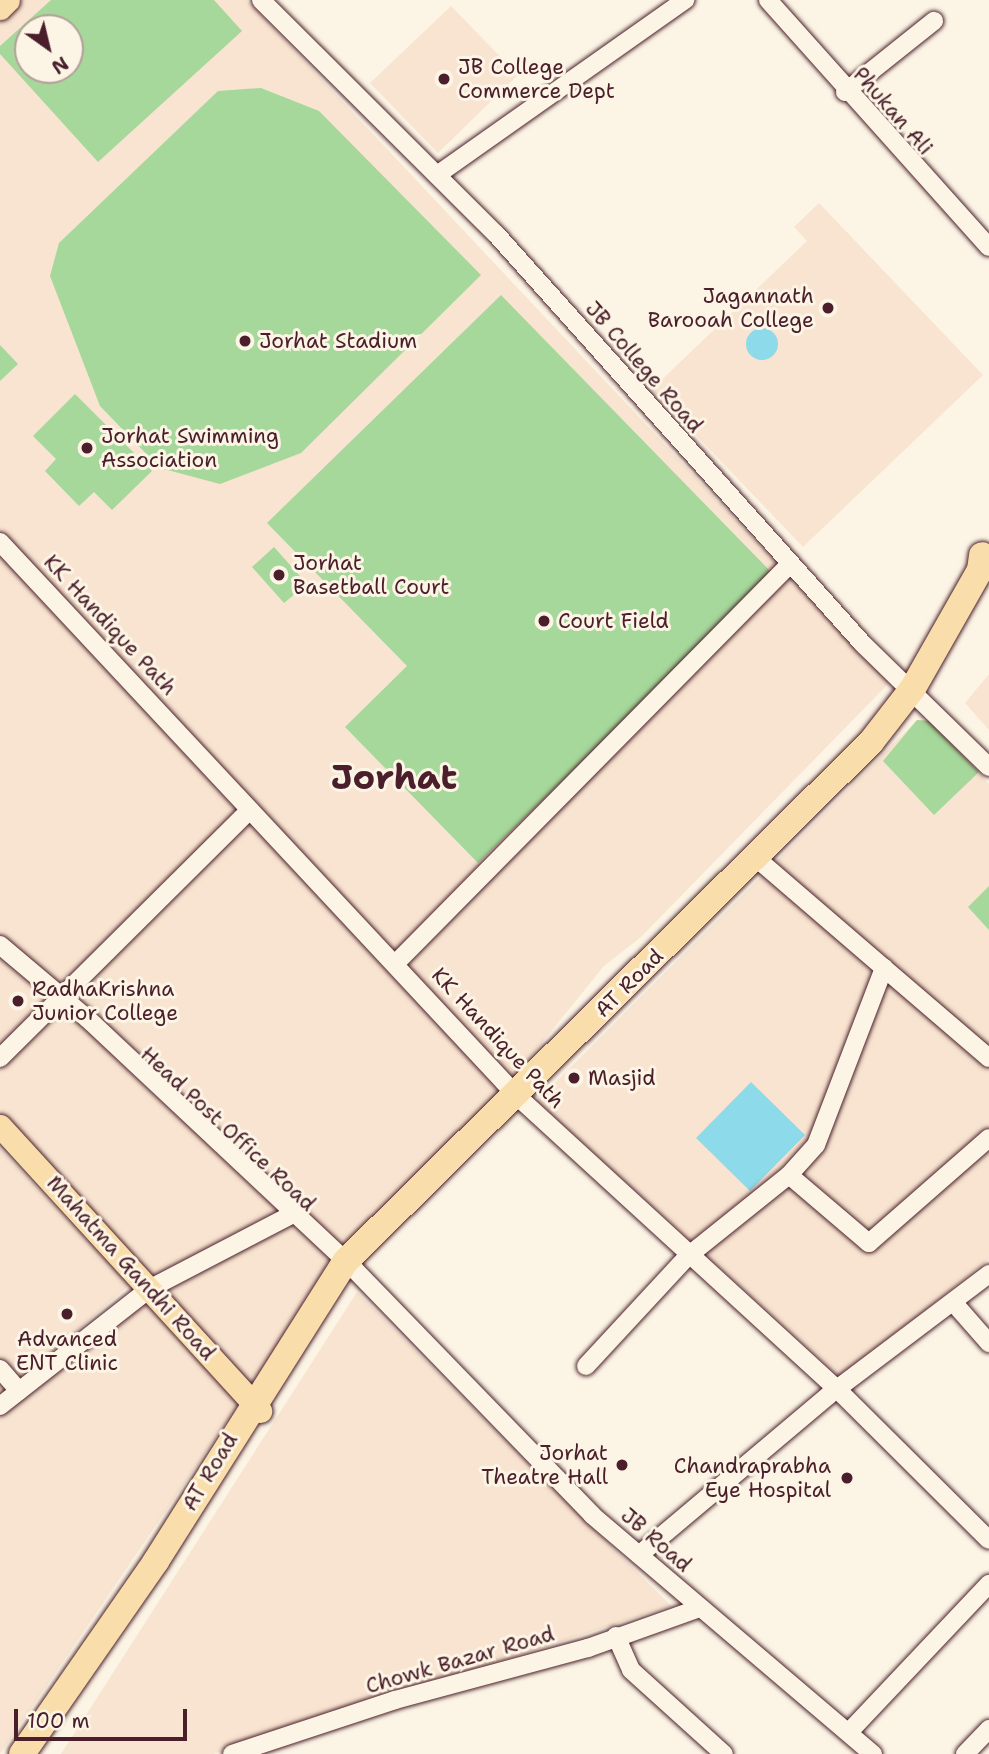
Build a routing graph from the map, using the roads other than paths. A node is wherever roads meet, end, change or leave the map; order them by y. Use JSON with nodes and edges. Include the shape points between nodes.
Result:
{"nodes":[{"id":1,"x":8,"y":0,"type":"edge"},
{"id":2,"x":261,"y":0,"type":"edge"},
{"id":3,"x":685,"y":0,"type":"edge"},
{"id":4,"x":768,"y":0,"type":"edge"},
{"id":5,"x":0,"y":8,"type":"edge"},
{"id":6,"x":934,"y":21,"type":"dead end"},
{"id":7,"x":845,"y":92,"type":"junction"},
{"id":8,"x":437,"y":175,"type":"junction"},
{"id":9,"x":989,"y":247,"type":"edge"},
{"id":10,"x":0,"y":542,"type":"edge"},
{"id":11,"x":985,"y":549,"type":"edge"},
{"id":12,"x":790,"y":564,"type":"junction"},
{"id":13,"x":909,"y":685,"type":"junction"},
{"id":14,"x":989,"y":768,"type":"edge"},
{"id":15,"x":250,"y":810,"type":"junction"},
{"id":16,"x":756,"y":858,"type":"junction"},
{"id":17,"x":0,"y":945,"type":"edge"},
{"id":18,"x":396,"y":963,"type":"junction"},
{"id":19,"x":884,"y":968,"type":"junction"},
{"id":20,"x":61,"y":1001,"type":"junction"},
{"id":21,"x":0,"y":1058,"type":"edge"},
{"id":22,"x":989,"y":1058,"type":"edge"},
{"id":23,"x":517,"y":1096,"type":"junction"},
{"id":24,"x":0,"y":1125,"type":"edge"},
{"id":25,"x":989,"y":1138,"type":"edge"},
{"id":26,"x":789,"y":1175,"type":"junction"},
{"id":27,"x":291,"y":1214,"type":"junction"},
{"id":28,"x":688,"y":1256,"type":"junction"},
{"id":29,"x":989,"y":1264,"type":"edge"},
{"id":30,"x":348,"y":1268,"type":"junction"},
{"id":31,"x":989,"y":1274,"type":"edge"},
{"id":32,"x":149,"y":1289,"type":"junction"},
{"id":33,"x":953,"y":1302,"type":"junction"},
{"id":34,"x":989,"y":1343,"type":"edge"},
{"id":35,"x":586,"y":1366,"type":"dead end"},
{"id":36,"x":0,"y":1369,"type":"edge"},
{"id":37,"x":834,"y":1390,"type":"junction"},
{"id":38,"x":19,"y":1391,"type":"junction"},
{"id":39,"x":0,"y":1406,"type":"edge"},
{"id":40,"x":256,"y":1407,"type":"junction"},
{"id":41,"x":989,"y":1540,"type":"edge"},
{"id":42,"x":639,"y":1555,"type":"junction"},
{"id":43,"x":989,"y":1584,"type":"edge"},
{"id":44,"x":700,"y":1608,"type":"junction"},
{"id":45,"x":616,"y":1636,"type":"junction"},
{"id":46,"x":989,"y":1729,"type":"edge"},
{"id":47,"x":849,"y":1732,"type":"junction"},
{"id":48,"x":720,"y":1753,"type":"edge"},
{"id":49,"x":22,"y":1754,"type":"edge"},
{"id":50,"x":35,"y":1754,"type":"edge"},
{"id":51,"x":232,"y":1754,"type":"edge"},
{"id":52,"x":873,"y":1754,"type":"edge"},
{"id":53,"x":965,"y":1754,"type":"edge"}],
"edges":[{"from":1,"to":5,"type":"main road"},
{"from":2,"to":8,"type":"street","name":"JB College Road"},
{"from":3,"to":8,"type":"street"},
{"from":4,"to":7,"type":"street","name":"Phukan Ali"},
{"from":6,"to":7,"type":"street"},
{"from":7,"to":9,"type":"street","name":"Phukan Ali"},
{"from":8,"to":12,"type":"street","name":"JB College Road"},
{"from":10,"to":15,"type":"street","name":"KK Handique Path"},
{"from":11,"to":13,"type":"highway","name":"AT Road"},
{"from":12,"to":13,"type":"street","name":"JB College Road"},
{"from":12,"to":18,"type":"street"},
{"from":13,"to":14,"type":"street","name":"JB College Road"},
{"from":13,"to":16,"type":"highway","name":"AT Road"},
{"from":15,"to":18,"type":"street","name":"KK Handique Path"},
{"from":15,"to":20,"type":"street"},
{"from":16,"to":19,"type":"street"},
{"from":16,"to":23,"type":"highway","name":"AT Road"},
{"from":17,"to":20,"type":"street","name":"Head Post Office Road"},
{"from":18,"to":23,"type":"street","name":"KK Handique Path"},
{"from":19,"to":22,"type":"street"},
{"from":19,"to":26,"type":"street","via":[[824,1130]]},
{"from":20,"to":21,"type":"street"},
{"from":20,"to":27,"type":"street","name":"Head Post Office Road"},
{"from":23,"to":28,"type":"street","name":"KK Handique Path"},
{"from":23,"to":30,"type":"highway","name":"AT Road"},
{"from":24,"to":32,"type":"main road","name":"Mahatma Gandhi Road"},
{"from":25,"to":26,"type":"street","via":[[869,1243]]},
{"from":26,"to":28,"type":"street"},
{"from":27,"to":30,"type":"street","name":"Head Post Office Road"},
{"from":27,"to":32,"type":"street"},
{"from":28,"to":35,"type":"street"},
{"from":28,"to":37,"type":"street","name":"KK Handique Path"},
{"from":29,"to":37,"type":"street"},
{"from":30,"to":40,"type":"highway","name":"AT Road"},
{"from":30,"to":42,"type":"street","name":"JB Road"},
{"from":31,"to":33,"type":"street"},
{"from":32,"to":38,"type":"street"},
{"from":32,"to":40,"type":"main road","name":"Mahatma Gandhi Road"},
{"from":33,"to":34,"type":"street"},
{"from":33,"to":37,"type":"street"},
{"from":36,"to":38,"type":"street"},
{"from":37,"to":41,"type":"street","name":"KK Handique Path"},
{"from":37,"to":42,"type":"street"},
{"from":38,"to":39,"type":"street"},
{"from":40,"to":49,"type":"highway","name":"AT Road","via":[[156,1562]]},
{"from":40,"to":50,"type":"highway","name":"AT Road","via":[[165,1567]]},
{"from":42,"to":44,"type":"street","name":"JB Road"},
{"from":43,"to":47,"type":"street"},
{"from":44,"to":45,"type":"street","name":"Chowk Bazar Road"},
{"from":44,"to":47,"type":"street","name":"JB Road"},
{"from":45,"to":48,"type":"street","via":[[631,1670]]},
{"from":45,"to":51,"type":"street","name":"Chowk Bazar Road"},
{"from":46,"to":53,"type":"street"},
{"from":47,"to":52,"type":"street","name":"JB Road"}]}
